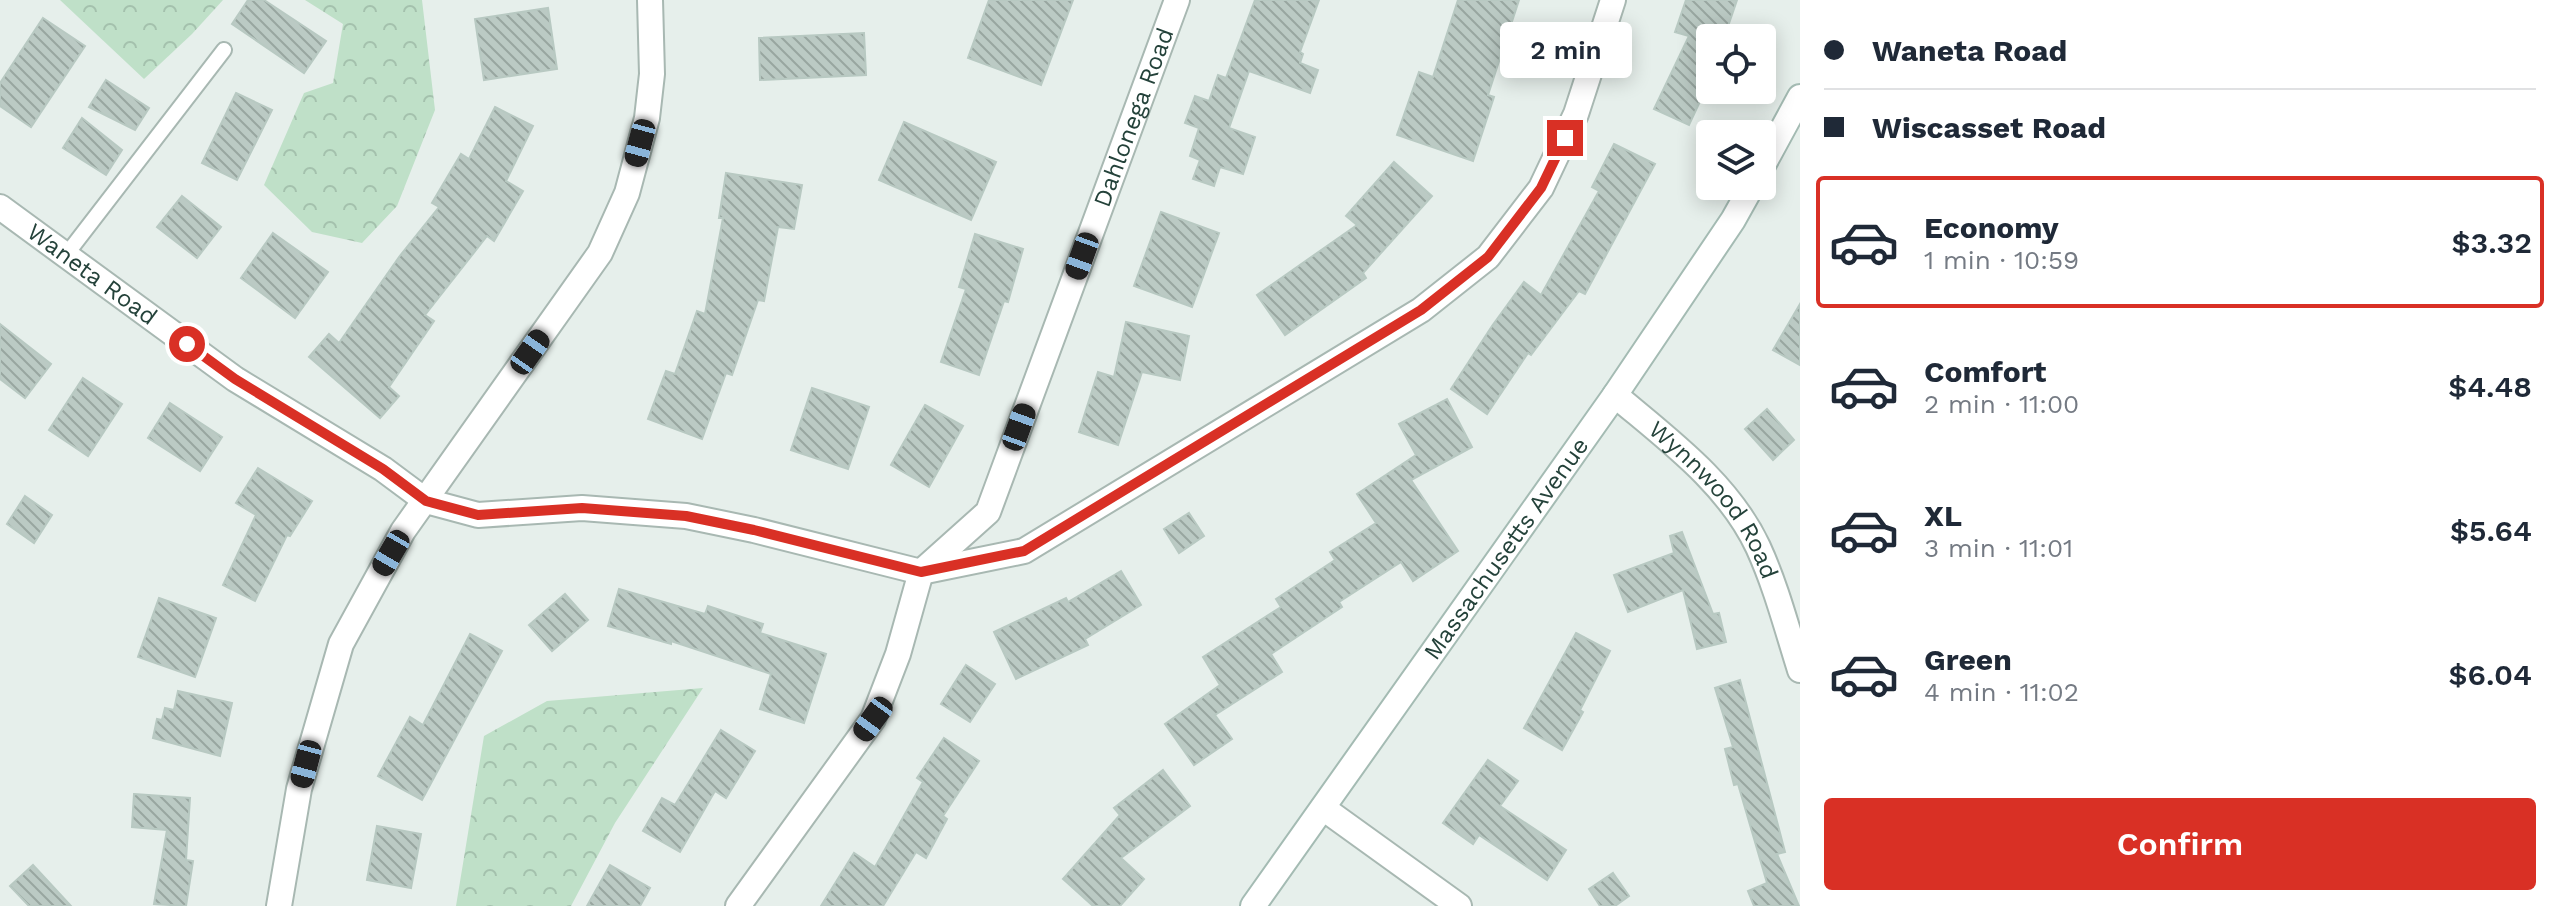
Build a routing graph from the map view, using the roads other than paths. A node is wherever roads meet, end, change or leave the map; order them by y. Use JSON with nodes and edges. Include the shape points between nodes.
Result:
{"nodes":[{"id":1,"x":650,"y":0,"type":"edge"},
{"id":2,"x":1177,"y":0,"type":"edge"},
{"id":3,"x":1613,"y":0,"type":"edge"},
{"id":4,"x":224,"y":50,"type":"dead end"},
{"id":5,"x":1800,"y":97,"type":"edge"},
{"id":6,"x":1776,"y":141,"type":"edge"},
{"id":7,"x":1744,"y":200,"type":"edge"},
{"id":8,"x":0,"y":207,"type":"edge"},
{"id":9,"x":66,"y":255,"type":"junction"},
{"id":10,"x":1615,"y":395,"type":"junction"},
{"id":11,"x":426,"y":501,"type":"junction"},
{"id":12,"x":921,"y":572,"type":"junction"},
{"id":13,"x":1800,"y":670,"type":"edge"},
{"id":14,"x":1323,"y":808,"type":"junction"},
{"id":15,"x":279,"y":906,"type":"edge"},
{"id":16,"x":738,"y":906,"type":"edge"},
{"id":17,"x":1253,"y":906,"type":"edge"},
{"id":18,"x":1459,"y":906,"type":"edge"}],
"edges":[{"from":1,"to":11,"type":"street","via":[[647,118],[627,193],[600,253]]},
{"from":2,"to":12,"type":"street","name":"Dahlonega Road","via":[[988,512]]},
{"from":3,"to":12,"type":"street","via":[[1576,114],[1541,188],[1488,257],[1421,310],[1024,551]]},
{"from":4,"to":9,"type":"lane"},
{"from":5,"to":6,"type":"street"},
{"from":7,"to":10,"type":"street","name":"Massachusetts Avenue"},
{"from":8,"to":9,"type":"street","name":"Waneta Road"},
{"from":9,"to":11,"type":"street","name":"Waneta Road","via":[[235,379]]},
{"from":10,"to":13,"type":"street","name":"Wynnwood Road","via":[[1704,472],[1734,507],[1766,567]]},
{"from":10,"to":14,"type":"street","name":"Massachusetts Avenue"},
{"from":11,"to":12,"type":"street","via":[[478,515],[582,508],[686,516]]},
{"from":11,"to":15,"type":"street","via":[[403,531],[341,644],[299,789]]},
{"from":12,"to":16,"type":"street","via":[[873,719]]},
{"from":14,"to":17,"type":"street","name":"Massachusetts Avenue"},
{"from":14,"to":18,"type":"street"}]}
